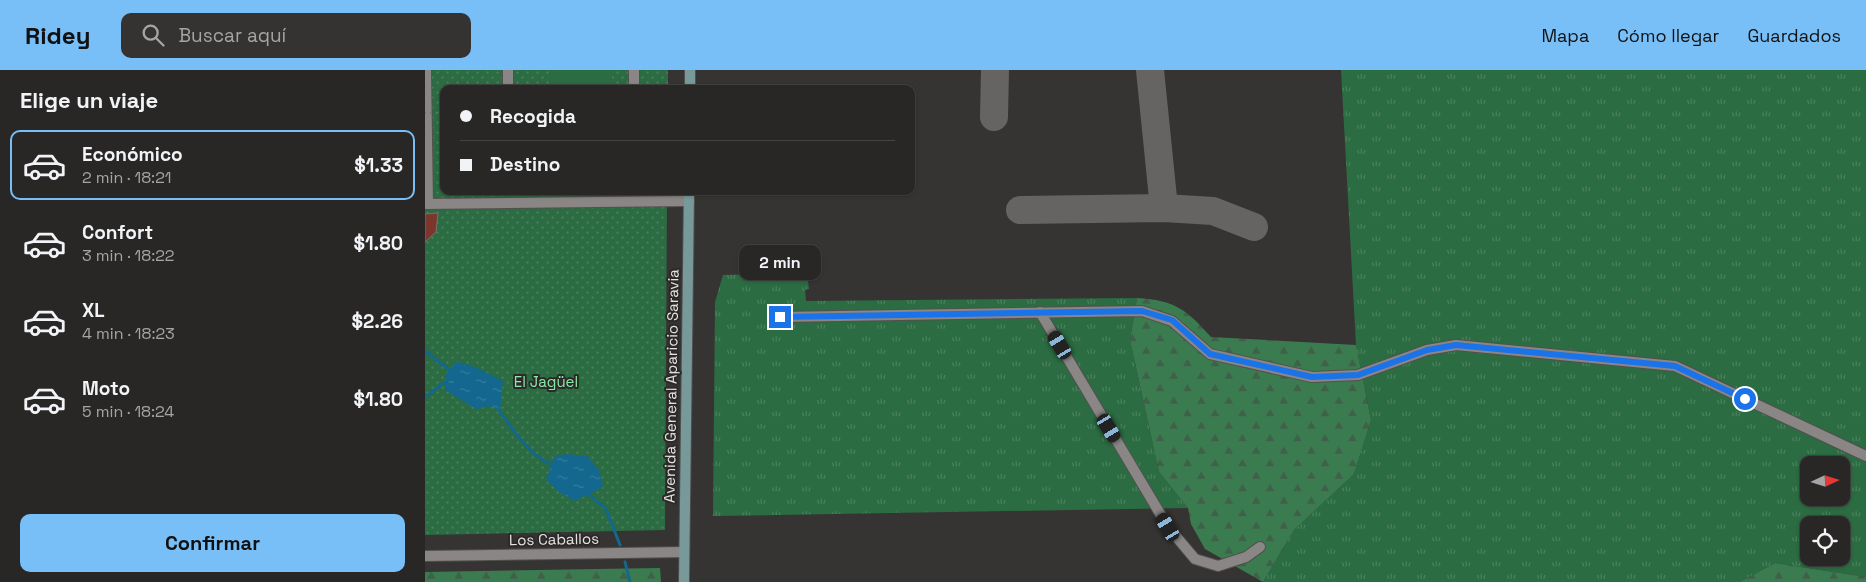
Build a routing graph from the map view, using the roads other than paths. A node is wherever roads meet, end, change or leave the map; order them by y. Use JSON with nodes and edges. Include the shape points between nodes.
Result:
{"nodes":[{"id":1,"x":426,"y":70,"type":"edge"},
{"id":2,"x":508,"y":70,"type":"edge"},
{"id":3,"x":634,"y":70,"type":"edge"},
{"id":4,"x":690,"y":70,"type":"edge"},
{"id":5,"x":508,"y":85,"type":"edge"},
{"id":6,"x":634,"y":85,"type":"edge"},
{"id":7,"x":690,"y":85,"type":"edge"},
{"id":8,"x":509,"y":195,"type":"edge"},
{"id":9,"x":634,"y":196,"type":"edge"},
{"id":10,"x":689,"y":196,"type":"edge"},
{"id":11,"x":509,"y":203,"type":"junction"},
{"id":12,"x":426,"y":204,"type":"edge"},
{"id":13,"x":1040,"y":312,"type":"junction"},
{"id":14,"x":780,"y":317,"type":"dead end"},
{"id":15,"x":1866,"y":456,"type":"edge"},
{"id":16,"x":1260,"y":547,"type":"dead end"},
{"id":17,"x":684,"y":552,"type":"junction"},
{"id":18,"x":425,"y":556,"type":"edge"},
{"id":19,"x":684,"y":582,"type":"edge"}],
"edges":[{"from":1,"to":12,"type":"street"},
{"from":2,"to":5,"type":"street"},
{"from":3,"to":6,"type":"street"},
{"from":4,"to":7,"type":"main road"},
{"from":8,"to":11,"type":"street"},
{"from":9,"to":10,"type":"street"},
{"from":9,"to":11,"type":"street"},
{"from":10,"to":17,"type":"main road","name":"Avenida General Aparicio Saravia"},
{"from":11,"to":12,"type":"street"},
{"from":13,"to":14,"type":"street"},
{"from":13,"to":15,"type":"street","via":[[1142,311],[1172,320],[1210,354],[1312,377],[1358,375],[1427,350],[1456,345],[1675,366]]},
{"from":13,"to":16,"type":"street","via":[[1168,527],[1195,560],[1219,566],[1246,558]]},
{"from":17,"to":18,"type":"street","name":"Los Caballos"},
{"from":17,"to":19,"type":"main road","name":"Avenida General Aparicio Saravia"}]}
